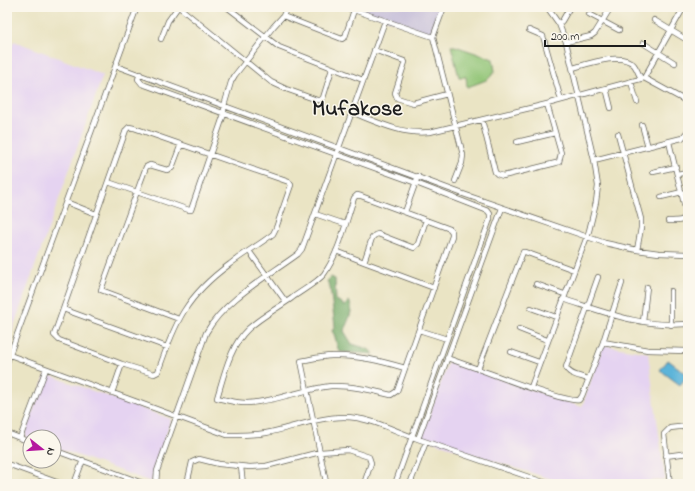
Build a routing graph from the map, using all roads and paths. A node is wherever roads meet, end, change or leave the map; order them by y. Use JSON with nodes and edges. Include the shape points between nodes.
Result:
{"nodes":[{"id":1,"x":137,"y":7,"type":"edge"},
{"id":2,"x":178,"y":7,"type":"edge"},
{"id":3,"x":227,"y":7,"type":"edge"},
{"id":4,"x":287,"y":7,"type":"edge"},
{"id":5,"x":345,"y":7,"type":"edge"},
{"id":6,"x":444,"y":7,"type":"edge"},
{"id":7,"x":547,"y":7,"type":"edge"},
{"id":8,"x":570,"y":7,"type":"edge"},
{"id":9,"x":611,"y":7,"type":"edge"},
{"id":10,"x":683,"y":7,"type":"edge"},
{"id":11,"x":355,"y":9,"type":"edge"},
{"id":12,"x":688,"y":10,"type":"edge"},
{"id":13,"x":589,"y":14,"type":"dead end"},
{"id":14,"x":283,"y":16,"type":"junction"},
{"id":15,"x":654,"y":20,"type":"dead end"},
{"id":16,"x":385,"y":21,"type":"junction"},
{"id":17,"x":602,"y":22,"type":"junction"},
{"id":18,"x":559,"y":24,"type":"junction"},
{"id":19,"x":529,"y":30,"type":"dead end"},
{"id":20,"x":619,"y":30,"type":"dead end"},
{"id":21,"x":671,"y":30,"type":"junction"},
{"id":22,"x":265,"y":37,"type":"junction"},
{"id":23,"x":434,"y":37,"type":"junction"},
{"id":24,"x":161,"y":39,"type":"dead end"},
{"id":25,"x":687,"y":40,"type":"dead end"},
{"id":26,"x":566,"y":42,"type":"junction"},
{"id":27,"x":643,"y":43,"type":"dead end"},
{"id":28,"x":374,"y":50,"type":"junction"},
{"id":29,"x":658,"y":53,"type":"junction"},
{"id":30,"x":247,"y":61,"type":"junction"},
{"id":31,"x":675,"y":63,"type":"dead end"},
{"id":32,"x":116,"y":66,"type":"junction"},
{"id":33,"x":573,"y":68,"type":"junction"},
{"id":34,"x":332,"y":69,"type":"junction"},
{"id":35,"x":140,"y":74,"type":"junction"},
{"id":36,"x":643,"y":79,"type":"junction"},
{"id":37,"x":363,"y":80,"type":"junction"},
{"id":38,"x":631,"y":82,"type":"junction"},
{"id":39,"x":606,"y":88,"type":"junction"},
{"id":40,"x":447,"y":94,"type":"junction"},
{"id":41,"x":579,"y":96,"type":"junction"},
{"id":42,"x":561,"y":100,"type":"junction"},
{"id":43,"x":637,"y":102,"type":"dead end"},
{"id":44,"x":688,"y":102,"type":"edge"},
{"id":45,"x":547,"y":104,"type":"junction"},
{"id":46,"x":224,"y":106,"type":"junction"},
{"id":47,"x":611,"y":108,"type":"dead end"},
{"id":48,"x":351,"y":112,"type":"junction"},
{"id":49,"x":224,"y":114,"type":"junction"},
{"id":50,"x":482,"y":120,"type":"junction"},
{"id":51,"x":642,"y":125,"type":"dead end"},
{"id":52,"x":456,"y":126,"type":"junction"},
{"id":53,"x":688,"y":131,"type":"edge"},
{"id":54,"x":555,"y":133,"type":"junction"},
{"id":55,"x":618,"y":134,"type":"dead end"},
{"id":56,"x":517,"y":142,"type":"dead end"},
{"id":57,"x":669,"y":142,"type":"junction"},
{"id":58,"x":181,"y":144,"type":"junction"},
{"id":59,"x":648,"y":147,"type":"junction"},
{"id":60,"x":339,"y":148,"type":"junction"},
{"id":61,"x":624,"y":153,"type":"junction"},
{"id":62,"x":210,"y":154,"type":"junction"},
{"id":63,"x":336,"y":154,"type":"junction"},
{"id":64,"x":594,"y":160,"type":"junction"},
{"id":65,"x":676,"y":167,"type":"junction"},
{"id":66,"x":653,"y":172,"type":"dead end"},
{"id":67,"x":688,"y":172,"type":"edge"},
{"id":68,"x":678,"y":174,"type":"junction"},
{"id":69,"x":418,"y":176,"type":"junction"},
{"id":70,"x":108,"y":182,"type":"junction"},
{"id":71,"x":455,"y":182,"type":"dead end"},
{"id":72,"x":416,"y":183,"type":"junction"},
{"id":73,"x":137,"y":192,"type":"junction"},
{"id":74,"x":682,"y":192,"type":"junction"},
{"id":75,"x":661,"y":197,"type":"dead end"},
{"id":76,"x":686,"y":199,"type":"edge"},
{"id":77,"x":66,"y":202,"type":"junction"},
{"id":78,"x":502,"y":208,"type":"junction"},
{"id":79,"x":405,"y":212,"type":"junction"},
{"id":80,"x":96,"y":214,"type":"junction"},
{"id":81,"x":315,"y":214,"type":"junction"},
{"id":82,"x":426,"y":220,"type":"junction"},
{"id":83,"x":668,"y":221,"type":"dead end"},
{"id":84,"x":345,"y":224,"type":"junction"},
{"id":85,"x":587,"y":237,"type":"junction"},
{"id":86,"x":637,"y":250,"type":"junction"},
{"id":87,"x":249,"y":251,"type":"junction"},
{"id":88,"x":336,"y":251,"type":"junction"},
{"id":89,"x":688,"y":254,"type":"edge"},
{"id":90,"x":364,"y":262,"type":"junction"},
{"id":91,"x":574,"y":270,"type":"junction"},
{"id":92,"x":266,"y":277,"type":"junction"},
{"id":93,"x":598,"y":277,"type":"dead end"},
{"id":94,"x":622,"y":283,"type":"dead end"},
{"id":95,"x":536,"y":284,"type":"dead end"},
{"id":96,"x":647,"y":287,"type":"dead end"},
{"id":97,"x":434,"y":288,"type":"junction"},
{"id":98,"x":671,"y":291,"type":"dead end"},
{"id":99,"x":564,"y":296,"type":"junction"},
{"id":100,"x":286,"y":302,"type":"junction"},
{"id":101,"x":588,"y":307,"type":"junction"},
{"id":102,"x":531,"y":308,"type":"dead end"},
{"id":103,"x":63,"y":309,"type":"junction"},
{"id":104,"x":612,"y":315,"type":"junction"},
{"id":105,"x":556,"y":317,"type":"junction"},
{"id":106,"x":179,"y":319,"type":"junction"},
{"id":107,"x":643,"y":322,"type":"junction"},
{"id":108,"x":688,"y":324,"type":"edge"},
{"id":109,"x":671,"y":325,"type":"junction"},
{"id":110,"x":519,"y":329,"type":"dead end"},
{"id":111,"x":419,"y":330,"type":"junction"},
{"id":112,"x":447,"y":339,"type":"junction"},
{"id":113,"x":547,"y":340,"type":"junction"},
{"id":114,"x":603,"y":342,"type":"junction"},
{"id":115,"x":167,"y":347,"type":"junction"},
{"id":116,"x":688,"y":351,"type":"edge"},
{"id":117,"x":511,"y":352,"type":"dead end"},
{"id":118,"x":8,"y":355,"type":"edge"},
{"id":119,"x":447,"y":358,"type":"junction"},
{"id":120,"x":7,"y":362,"type":"edge"},
{"id":121,"x":539,"y":362,"type":"junction"},
{"id":122,"x":122,"y":364,"type":"junction"},
{"id":123,"x":405,"y":368,"type":"junction"},
{"id":124,"x":46,"y":369,"type":"junction"},
{"id":125,"x":478,"y":369,"type":"junction"},
{"id":126,"x":588,"y":379,"type":"junction"},
{"id":127,"x":530,"y":387,"type":"junction"},
{"id":128,"x":307,"y":391,"type":"junction"},
{"id":129,"x":112,"y":393,"type":"junction"},
{"id":130,"x":176,"y":417,"type":"junction"},
{"id":131,"x":314,"y":421,"type":"junction"},
{"id":132,"x":688,"y":426,"type":"edge"},
{"id":133,"x":7,"y":433,"type":"edge"},
{"id":134,"x":412,"y":437,"type":"junction"},
{"id":135,"x":20,"y":438,"type":"joint"},
{"id":136,"x":418,"y":439,"type":"junction"},
{"id":137,"x":426,"y":442,"type":"junction"},
{"id":138,"x":320,"y":452,"type":"junction"},
{"id":139,"x":62,"y":453,"type":"edge"},
{"id":140,"x":688,"y":453,"type":"edge"},
{"id":141,"x":666,"y":456,"type":"junction"},
{"id":142,"x":83,"y":460,"type":"junction"},
{"id":143,"x":241,"y":467,"type":"junction"},
{"id":144,"x":7,"y":468,"type":"edge"},
{"id":145,"x":327,"y":483,"type":"edge"},
{"id":146,"x":62,"y":484,"type":"edge"},
{"id":147,"x":74,"y":484,"type":"edge"},
{"id":148,"x":145,"y":484,"type":"edge"},
{"id":149,"x":156,"y":484,"type":"edge"},
{"id":150,"x":187,"y":484,"type":"edge"},
{"id":151,"x":243,"y":484,"type":"edge"},
{"id":152,"x":318,"y":484,"type":"edge"},
{"id":153,"x":364,"y":484,"type":"edge"},
{"id":154,"x":395,"y":484,"type":"edge"},
{"id":155,"x":410,"y":484,"type":"edge"},
{"id":156,"x":442,"y":484,"type":"edge"},
{"id":157,"x":448,"y":484,"type":"edge"},
{"id":158,"x":549,"y":484,"type":"edge"},
{"id":159,"x":670,"y":484,"type":"edge"},
{"id":160,"x":684,"y":484,"type":"edge"},
{"id":161,"x":688,"y":484,"type":"edge"}],
"edges":[{"from":1,"to":32,"type":"street"},
{"from":2,"to":24,"type":"street","via":[[168,20]]},
{"from":2,"to":30,"type":"street"},
{"from":3,"to":22,"type":"street"},
{"from":4,"to":14,"type":"street"},
{"from":5,"to":11,"type":"street"},
{"from":6,"to":23,"type":"street"},
{"from":7,"to":18,"type":"street"},
{"from":8,"to":18,"type":"street"},
{"from":9,"to":17,"type":"street"},
{"from":10,"to":12,"type":"street"},
{"from":10,"to":21,"type":"street"},
{"from":11,"to":14,"type":"street","via":[[342,39]]},
{"from":11,"to":16,"type":"street"},
{"from":13,"to":17,"type":"street"},
{"from":14,"to":22,"type":"street"},
{"from":15,"to":21,"type":"street"},
{"from":16,"to":23,"type":"street"},
{"from":16,"to":28,"type":"street"},
{"from":17,"to":20,"type":"street"},
{"from":17,"to":26,"type":"street","via":[[591,36]]},
{"from":18,"to":26,"type":"street"},
{"from":19,"to":42,"type":"street","via":[[543,36]]},
{"from":21,"to":25,"type":"street"},
{"from":21,"to":29,"type":"street"},
{"from":22,"to":30,"type":"street"},
{"from":22,"to":34,"type":"street","via":[[279,47]]},
{"from":23,"to":40,"type":"street"},
{"from":26,"to":33,"type":"street"},
{"from":27,"to":29,"type":"street"},
{"from":28,"to":37,"type":"street"},
{"from":28,"to":40,"type":"street","via":[[405,62],[395,93],[397,98],[413,103]]},
{"from":29,"to":31,"type":"street"},
{"from":29,"to":36,"type":"street"},
{"from":30,"to":34,"type":"street","via":[[271,82],[317,100],[323,98]]},
{"from":30,"to":46,"type":"street","via":[[233,79]]},
{"from":32,"to":35,"type":"street"},
{"from":32,"to":77,"type":"street"},
{"from":33,"to":36,"type":"street","via":[[616,58],[634,65]]},
{"from":33,"to":41,"type":"street"},
{"from":34,"to":37,"type":"street"},
{"from":35,"to":46,"type":"street"},
{"from":35,"to":49,"type":"street","via":[[138,79],[142,84]]},
{"from":36,"to":38,"type":"street"},
{"from":36,"to":44,"type":"street"},
{"from":37,"to":48,"type":"street"},
{"from":38,"to":39,"type":"street"},
{"from":38,"to":43,"type":"street"},
{"from":39,"to":41,"type":"street"},
{"from":39,"to":47,"type":"street"},
{"from":40,"to":52,"type":"street"},
{"from":41,"to":42,"type":"street"},
{"from":41,"to":64,"type":"street"},
{"from":42,"to":45,"type":"street"},
{"from":45,"to":50,"type":"street"},
{"from":45,"to":54,"type":"street"},
{"from":46,"to":49,"type":"street"},
{"from":46,"to":60,"type":"street"},
{"from":48,"to":52,"type":"street","via":[[406,131],[430,132]]},
{"from":48,"to":60,"type":"street"},
{"from":49,"to":62,"type":"street"},
{"from":49,"to":63,"type":"street"},
{"from":50,"to":52,"type":"street"},
{"from":50,"to":54,"type":"street","via":[[495,172],[500,176],[559,162],[561,153]]},
{"from":51,"to":59,"type":"street"},
{"from":52,"to":71,"type":"street","via":[[463,159]]},
{"from":53,"to":57,"type":"street","via":[[684,137]]},
{"from":54,"to":56,"type":"street"},
{"from":55,"to":61,"type":"street"},
{"from":57,"to":59,"type":"street"},
{"from":57,"to":65,"type":"street"},
{"from":58,"to":62,"type":"street"},
{"from":58,"to":70,"type":"street","via":[[129,127]]},
{"from":58,"to":73,"type":"street","via":[[172,168],[167,170],[150,165],[146,167]]},
{"from":59,"to":61,"type":"street"},
{"from":60,"to":63,"type":"street"},
{"from":60,"to":69,"type":"street"},
{"from":61,"to":64,"type":"street"},
{"from":61,"to":86,"type":"street","via":[[641,219]]},
{"from":62,"to":73,"type":"street","via":[[190,210]]},
{"from":62,"to":87,"type":"street","via":[[291,183],[274,232]]},
{"from":63,"to":72,"type":"street"},
{"from":63,"to":81,"type":"street"},
{"from":64,"to":85,"type":"street","via":[[598,186]]},
{"from":65,"to":66,"type":"street"},
{"from":65,"to":68,"type":"street"},
{"from":67,"to":68,"type":"street"},
{"from":68,"to":74,"type":"street"},
{"from":69,"to":72,"type":"street"},
{"from":69,"to":78,"type":"street"},
{"from":70,"to":73,"type":"street"},
{"from":70,"to":80,"type":"street"},
{"from":72,"to":79,"type":"street"},
{"from":72,"to":112,"type":"street","via":[[490,214]]},
{"from":73,"to":106,"type":"street","via":[[101,290]]},
{"from":74,"to":75,"type":"street"},
{"from":74,"to":76,"type":"street"},
{"from":76,"to":83,"type":"street","via":[[688,216],[680,221]]},
{"from":77,"to":80,"type":"street"},
{"from":77,"to":118,"type":"street"},
{"from":78,"to":85,"type":"street"},
{"from":78,"to":119,"type":"street"},
{"from":79,"to":82,"type":"street"},
{"from":79,"to":84,"type":"street","via":[[357,195]]},
{"from":80,"to":103,"type":"street"},
{"from":81,"to":84,"type":"street"},
{"from":81,"to":92,"type":"street","via":[[301,252]]},
{"from":82,"to":90,"type":"street","via":[[416,246],[412,247],[375,235]]},
{"from":82,"to":97,"type":"street","via":[[450,229],[453,234]]},
{"from":84,"to":88,"type":"street"},
{"from":85,"to":86,"type":"street"},
{"from":85,"to":91,"type":"street"},
{"from":86,"to":89,"type":"street"},
{"from":87,"to":92,"type":"street"},
{"from":87,"to":106,"type":"street","via":[[206,282]]},
{"from":88,"to":90,"type":"street"},
{"from":88,"to":100,"type":"street","via":[[323,276]]},
{"from":90,"to":97,"type":"street"},
{"from":91,"to":99,"type":"street"},
{"from":91,"to":125,"type":"street","via":[[523,252]]},
{"from":92,"to":100,"type":"street"},
{"from":92,"to":130,"type":"street","via":[[229,304],[211,324]]},
{"from":93,"to":101,"type":"street"},
{"from":94,"to":104,"type":"street"},
{"from":95,"to":99,"type":"street"},
{"from":96,"to":107,"type":"street"},
{"from":97,"to":111,"type":"street"},
{"from":98,"to":109,"type":"street"},
{"from":99,"to":101,"type":"street"},
{"from":99,"to":105,"type":"street"},
{"from":100,"to":128,"type":"street","via":[[257,321],[243,335],[233,352],[217,398],[234,402],[256,402]]},
{"from":101,"to":104,"type":"street"},
{"from":101,"to":126,"type":"street","via":[[566,368],[570,373]]},
{"from":102,"to":105,"type":"street"},
{"from":103,"to":115,"type":"street"},
{"from":103,"to":122,"type":"street","via":[[54,333],[55,337]]},
{"from":104,"to":107,"type":"street"},
{"from":104,"to":114,"type":"street"},
{"from":105,"to":113,"type":"street"},
{"from":106,"to":115,"type":"street"},
{"from":107,"to":109,"type":"street"},
{"from":108,"to":109,"type":"street"},
{"from":110,"to":113,"type":"street"},
{"from":111,"to":112,"type":"street"},
{"from":111,"to":123,"type":"street"},
{"from":112,"to":134,"type":"street"},
{"from":113,"to":121,"type":"street"},
{"from":114,"to":116,"type":"street","via":[[648,350]]},
{"from":114,"to":126,"type":"street"},
{"from":115,"to":122,"type":"street","via":[[156,373]]},
{"from":117,"to":121,"type":"street"},
{"from":118,"to":120,"type":"street"},
{"from":118,"to":124,"type":"street"},
{"from":119,"to":125,"type":"street"},
{"from":119,"to":136,"type":"street"},
{"from":121,"to":127,"type":"street"},
{"from":122,"to":129,"type":"street"},
{"from":123,"to":128,"type":"street","via":[[397,391],[391,395],[346,386]]},
{"from":123,"to":128,"type":"street","via":[[374,359],[343,356],[301,361]]},
{"from":124,"to":129,"type":"street"},
{"from":124,"to":135,"type":"street"},
{"from":125,"to":127,"type":"street"},
{"from":126,"to":127,"type":"street","via":[[581,398],[577,401]]},
{"from":128,"to":131,"type":"street"},
{"from":129,"to":130,"type":"street"},
{"from":130,"to":131,"type":"street","via":[[227,435],[267,432]]},
{"from":130,"to":149,"type":"street","via":[[157,471]]},
{"from":131,"to":134,"type":"street","via":[[345,417],[358,419]]},
{"from":131,"to":138,"type":"street"},
{"from":132,"to":141,"type":"street","via":[[665,431],[663,438]]},
{"from":133,"to":135,"type":"street"},
{"from":134,"to":136,"type":"street"},
{"from":134,"to":154,"type":"street"},
{"from":136,"to":137,"type":"street"},
{"from":137,"to":155,"type":"street"},
{"from":137,"to":158,"type":"street"},
{"from":138,"to":143,"type":"street","via":[[266,466]]},
{"from":138,"to":145,"type":"street"},
{"from":138,"to":153,"type":"street","via":[[348,450],[369,457],[371,463]]},
{"from":139,"to":142,"type":"street"},
{"from":140,"to":141,"type":"street"},
{"from":141,"to":159,"type":"street"},
{"from":142,"to":147,"type":"street"},
{"from":142,"to":148,"type":"street"},
{"from":143,"to":150,"type":"street","via":[[199,459],[192,462]]},
{"from":143,"to":151,"type":"street"},
{"from":144,"to":146,"type":"street","via":[[10,465]]},
{"from":145,"to":152,"type":"street"},
{"from":156,"to":157,"type":"street"},
{"from":160,"to":161,"type":"street"}]}
